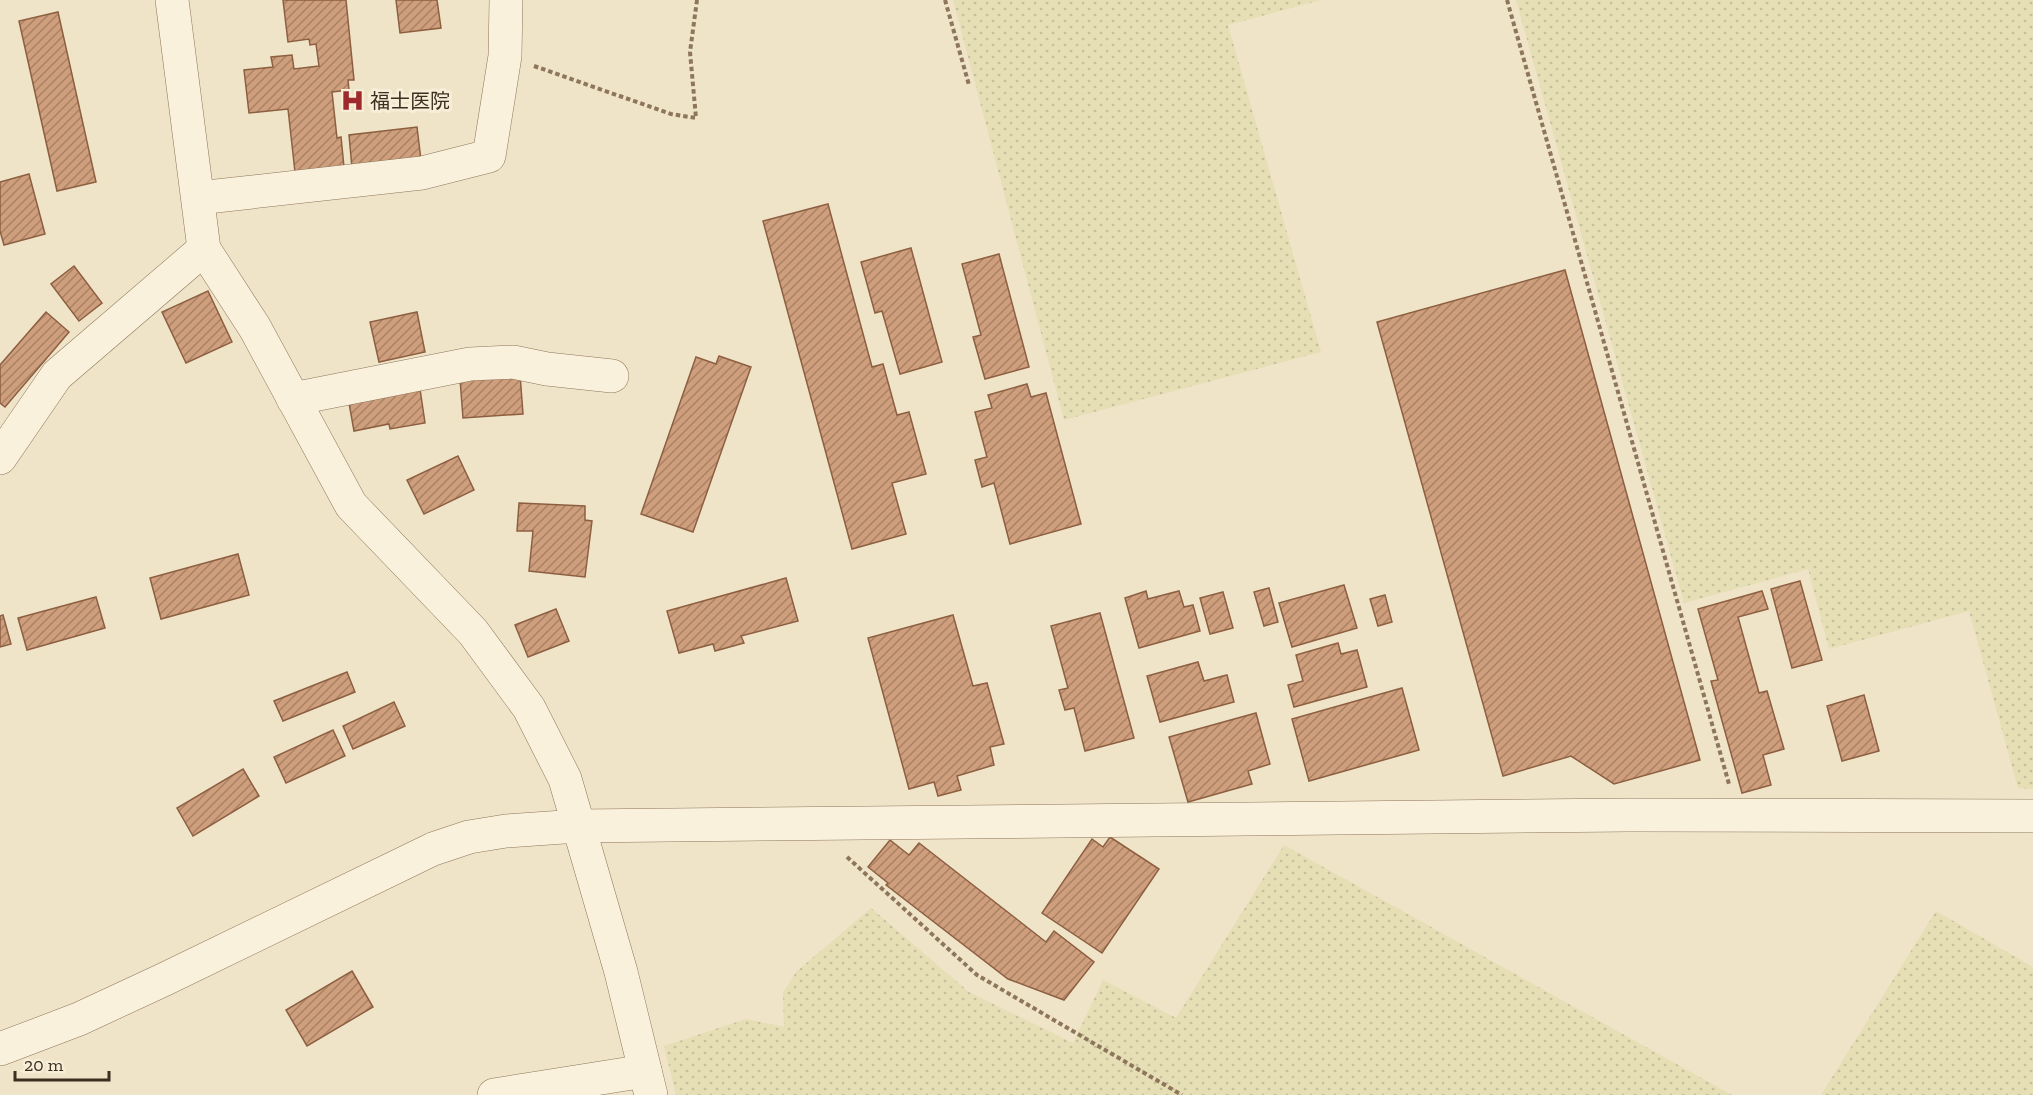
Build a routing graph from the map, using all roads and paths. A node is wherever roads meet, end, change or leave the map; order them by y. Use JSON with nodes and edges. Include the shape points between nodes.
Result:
{"nodes":[{"id":1,"x":172,"y":0,"type":"edge"},
{"id":2,"x":506,"y":0,"type":"edge"},
{"id":3,"x":697,"y":0,"type":"edge"},
{"id":4,"x":945,"y":0,"type":"edge"},
{"id":5,"x":1507,"y":0,"type":"edge"},
{"id":6,"x":505,"y":56,"type":"junction"},
{"id":7,"x":969,"y":85,"type":"dead end"},
{"id":8,"x":198,"y":198,"type":"junction"},
{"id":9,"x":204,"y":249,"type":"junction"},
{"id":10,"x":612,"y":376,"type":"dead end"},
{"id":11,"x":293,"y":399,"type":"junction"},
{"id":12,"x":3,"y":444,"type":"edge"},
{"id":13,"x":1739,"y":816,"type":"junction"},
{"id":14,"x":2033,"y":816,"type":"edge"},
{"id":15,"x":812,"y":825,"type":"junction"},
{"id":16,"x":578,"y":826,"type":"junction"},
{"id":17,"x":0,"y":1049,"type":"edge"},
{"id":18,"x":648,"y":1083,"type":"edge"},
{"id":19,"x":494,"y":1095,"type":"edge"},
{"id":20,"x":1182,"y":1095,"type":"edge"}],
"edges":[{"from":1,"to":8,"type":"street"},
{"from":2,"to":6,"type":"street"},
{"from":3,"to":6,"type":"path","via":[[690,52],[696,118],[671,114]]},
{"from":4,"to":7,"type":"path"},
{"from":5,"to":13,"type":"path"},
{"from":6,"to":8,"type":"street","via":[[489,156],[422,173]]},
{"from":8,"to":9,"type":"street"},
{"from":9,"to":11,"type":"street","via":[[255,328]]},
{"from":9,"to":12,"type":"street","via":[[57,375]]},
{"from":10,"to":11,"type":"street","via":[[513,362],[470,364]]},
{"from":11,"to":16,"type":"street","via":[[351,505],[473,632],[529,708],[565,779]]},
{"from":13,"to":14,"type":"street"},
{"from":13,"to":15,"type":"street"},
{"from":15,"to":16,"type":"street"},
{"from":15,"to":20,"type":"path","via":[[977,975]]},
{"from":16,"to":17,"type":"street","via":[[506,831],[469,837],[433,849],[152,985]]},
{"from":16,"to":18,"type":"street","via":[[621,972]]},
{"from":18,"to":19,"type":"street"}]}
